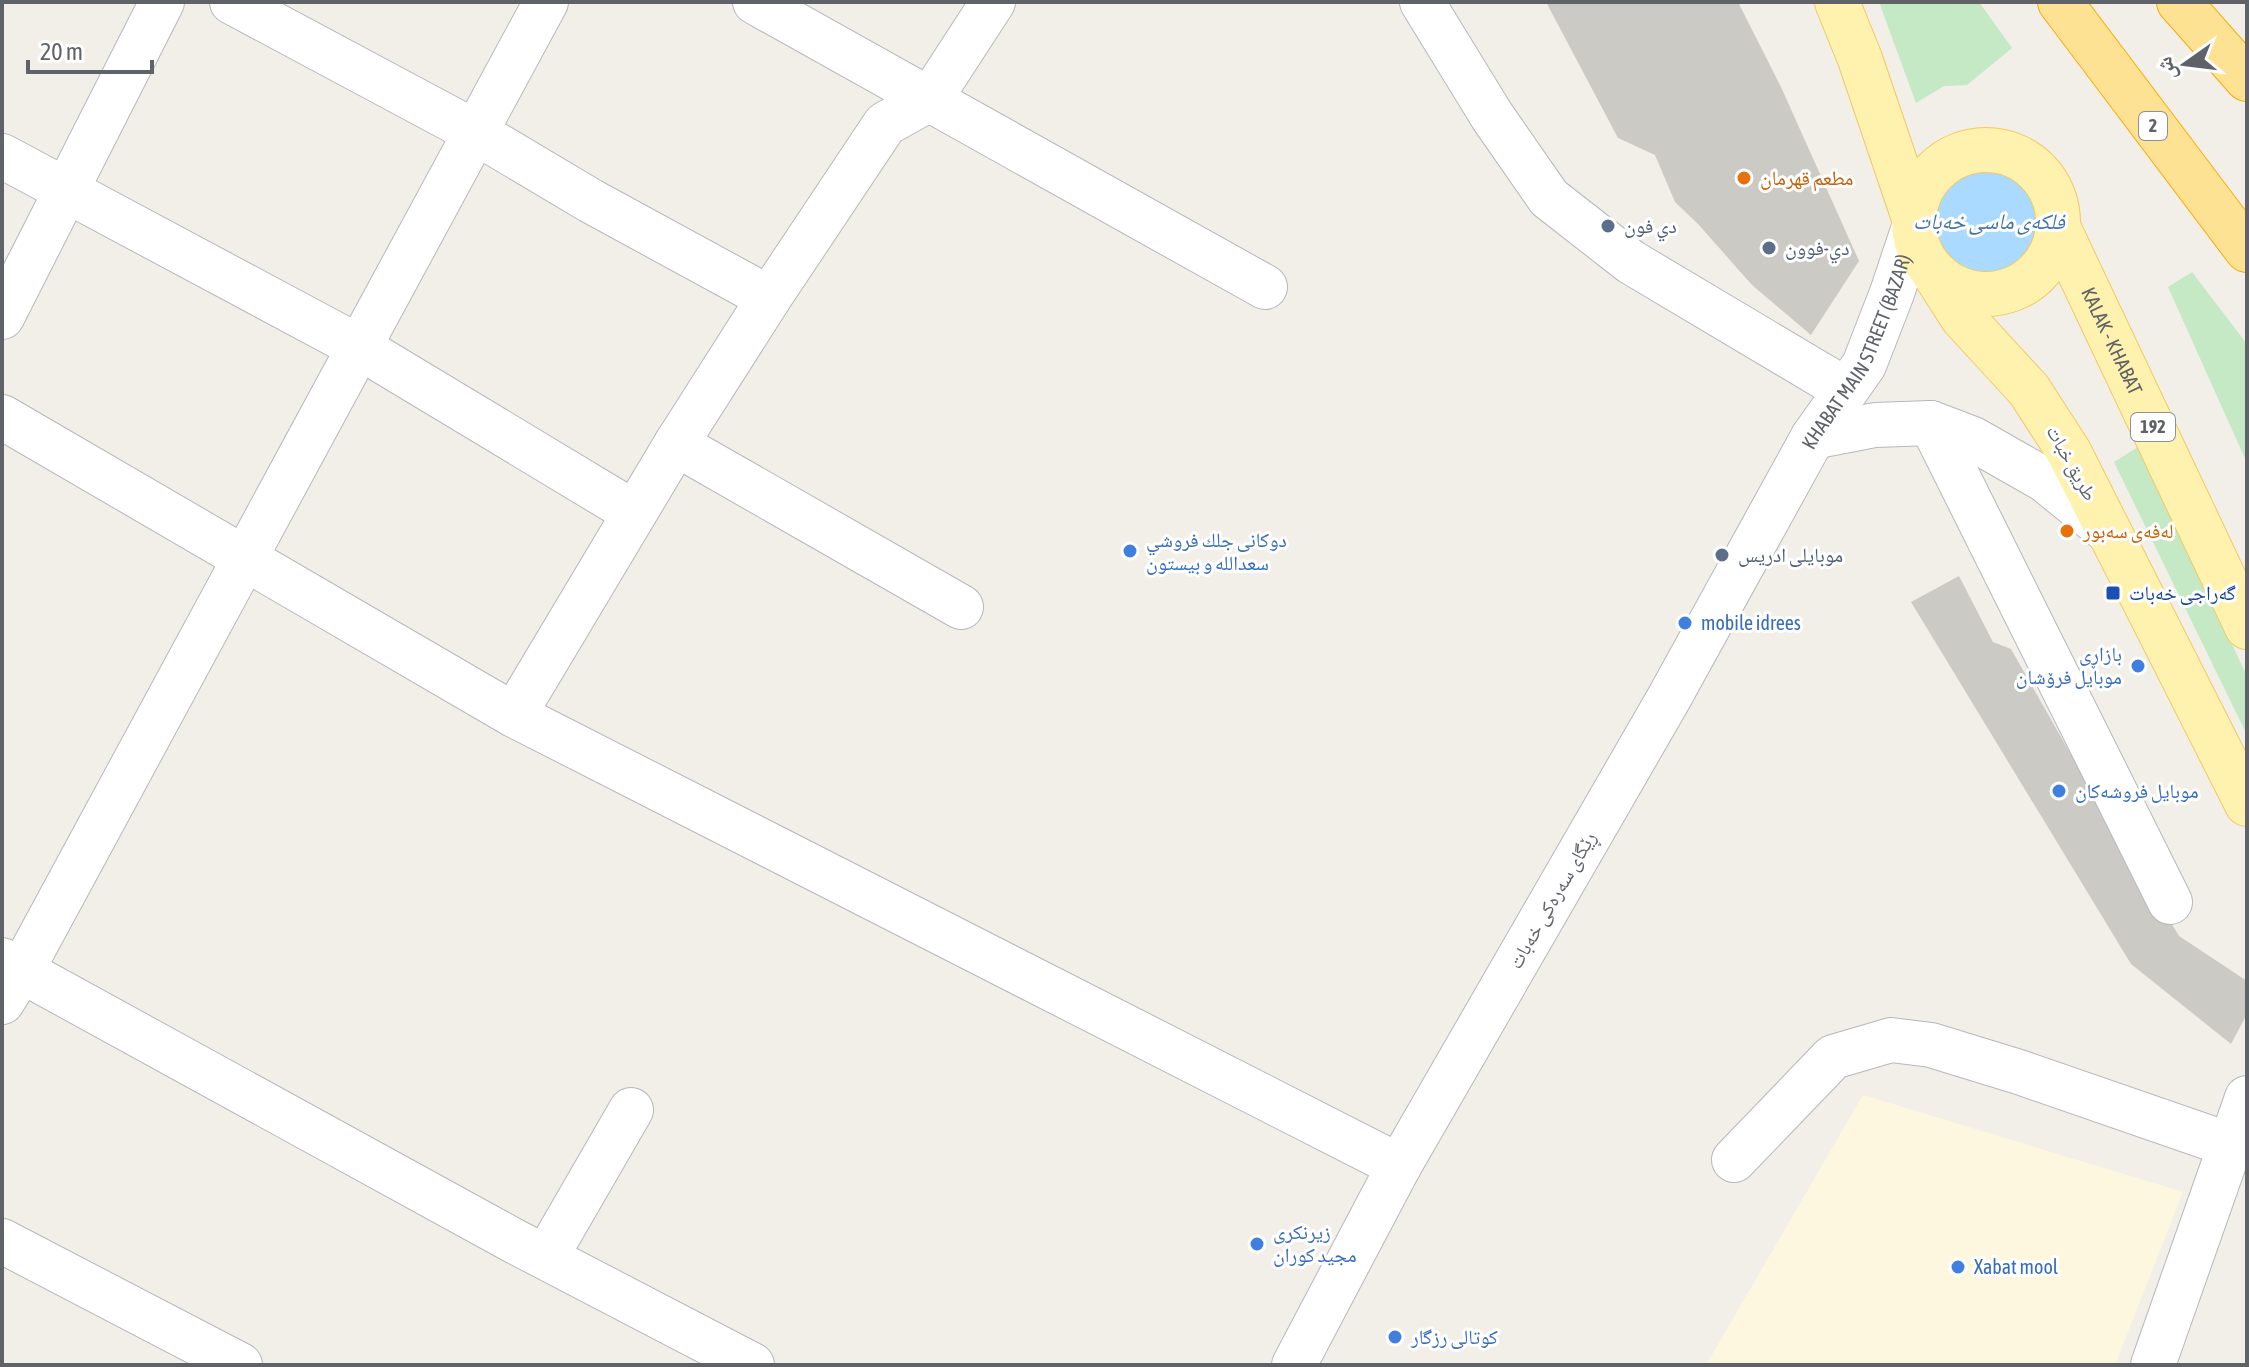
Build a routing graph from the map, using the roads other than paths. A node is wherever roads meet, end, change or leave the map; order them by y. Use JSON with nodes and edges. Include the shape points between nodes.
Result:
{"nodes":[{"id":1,"x":162,"y":2,"type":"edge"},
{"id":2,"x":232,"y":2,"type":"edge"},
{"id":3,"x":546,"y":2,"type":"edge"},
{"id":4,"x":755,"y":2,"type":"edge"},
{"id":5,"x":993,"y":2,"type":"edge"},
{"id":6,"x":1422,"y":2,"type":"edge"},
{"id":7,"x":1837,"y":2,"type":"edge"},
{"id":8,"x":2060,"y":2,"type":"edge"},
{"id":9,"x":2179,"y":2,"type":"edge"},
{"id":10,"x":2247,"y":79,"type":"edge"},
{"id":11,"x":930,"y":99,"type":"junction"},
{"id":12,"x":475,"y":132,"type":"junction"},
{"id":13,"x":2,"y":156,"type":"edge"},
{"id":14,"x":66,"y":190,"type":"junction"},
{"id":15,"x":1914,"y":222,"type":"junction"},
{"id":16,"x":2058,"y":227,"type":"junction"},
{"id":17,"x":2246,"y":248,"type":"edge"},
{"id":18,"x":1932,"y":270,"type":"junction"},
{"id":19,"x":1265,"y":287,"type":"dead end"},
{"id":20,"x":769,"y":298,"type":"junction"},
{"id":21,"x":2,"y":317,"type":"edge"},
{"id":22,"x":359,"y":347,"type":"junction"},
{"id":23,"x":1846,"y":390,"type":"junction"},
{"id":24,"x":2,"y":417,"type":"edge"},
{"id":25,"x":1931,"y":423,"type":"junction"},
{"id":26,"x":1813,"y":437,"type":"junction"},
{"id":27,"x":676,"y":444,"type":"junction"},
{"id":28,"x":633,"y":512,"type":"junction"},
{"id":29,"x":2109,"y":532,"type":"junction"},
{"id":30,"x":245,"y":559,"type":"junction"},
{"id":31,"x":961,"y":607,"type":"dead end"},
{"id":32,"x":2247,"y":627,"type":"edge"},
{"id":33,"x":514,"y":715,"type":"junction"},
{"id":34,"x":2247,"y":804,"type":"edge"},
{"id":35,"x":2170,"y":902,"type":"dead end"},
{"id":36,"x":9,"y":978,"type":"edge"},
{"id":37,"x":2247,"y":1098,"type":"edge"},
{"id":38,"x":631,"y":1110,"type":"dead end"},
{"id":39,"x":2230,"y":1145,"type":"junction"},
{"id":40,"x":1734,"y":1160,"type":"dead end"},
{"id":41,"x":1399,"y":1166,"type":"junction"},
{"id":42,"x":2,"y":1241,"type":"edge"},
{"id":43,"x":546,"y":1257,"type":"junction"},
{"id":44,"x":240,"y":1365,"type":"edge"},
{"id":45,"x":752,"y":1365,"type":"edge"},
{"id":46,"x":1294,"y":1365,"type":"edge"},
{"id":47,"x":2153,"y":1365,"type":"edge"}],
"edges":[{"from":1,"to":14,"type":"street"},
{"from":2,"to":12,"type":"street"},
{"from":3,"to":12,"type":"street"},
{"from":4,"to":11,"type":"street"},
{"from":5,"to":11,"type":"street"},
{"from":6,"to":23,"type":"street","via":[[1549,198],[1631,262]]},
{"from":7,"to":15,"type":"main road"},
{"from":8,"to":17,"type":"highway","number":"2"},
{"from":9,"to":10,"type":"highway"},
{"from":11,"to":19,"type":"street"},
{"from":11,"to":20,"type":"street","via":[[885,124]]},
{"from":12,"to":20,"type":"street"},
{"from":12,"to":22,"type":"street"},
{"from":13,"to":14,"type":"street"},
{"from":14,"to":21,"type":"street"},
{"from":14,"to":22,"type":"street"},
{"from":15,"to":16,"type":"main road","via":[[1917,199],[1938,168],[1963,154],[1990,150],[2026,162],[2040,175],[2050,191]]},
{"from":15,"to":18,"type":"main road","via":[[1917,242]]},
{"from":15,"to":23,"type":"street","name":"KHABAT MAIN STREET (BAZAR)","via":[[1864,365]]},
{"from":16,"to":18,"type":"main road","via":[[2045,263],[2017,287],[1981,294],[1963,290]]},
{"from":16,"to":32,"type":"main road","name":"KALAK - KHABAT","number":"192"},
{"from":18,"to":29,"type":"main road","name":"طريق خبات","via":[[1962,317],[2029,390],[2069,452]]},
{"from":20,"to":27,"type":"street"},
{"from":22,"to":28,"type":"street"},
{"from":22,"to":30,"type":"street"},
{"from":23,"to":26,"type":"street","name":"KHABAT MAIN STREET (BAZAR)"},
{"from":24,"to":30,"type":"street"},
{"from":25,"to":26,"type":"street","name":"KHABAT MAIN STREET (BAZAR)","via":[[1875,425]]},
{"from":25,"to":29,"type":"street","name":"KHABAT MAIN STREET (BAZAR)","via":[[1973,439],[2045,480]]},
{"from":25,"to":35,"type":"street"},
{"from":26,"to":41,"type":"street","name":"ڕێگای سەرەکی خەبات"},
{"from":27,"to":28,"type":"street"},
{"from":27,"to":31,"type":"street"},
{"from":28,"to":33,"type":"street"},
{"from":29,"to":34,"type":"main road","name":"طريق خبات"},
{"from":30,"to":33,"type":"street"},
{"from":30,"to":36,"type":"street"},
{"from":33,"to":41,"type":"street"},
{"from":36,"to":43,"type":"street"},
{"from":37,"to":39,"type":"street"},
{"from":38,"to":43,"type":"street"},
{"from":39,"to":40,"type":"street","via":[[2019,1072],[1931,1045],[1891,1040],[1833,1057]]},
{"from":39,"to":47,"type":"street"},
{"from":41,"to":46,"type":"street","name":"ڕێگای سەرەکی خەبات"},
{"from":42,"to":44,"type":"street"},
{"from":43,"to":45,"type":"street"}]}
